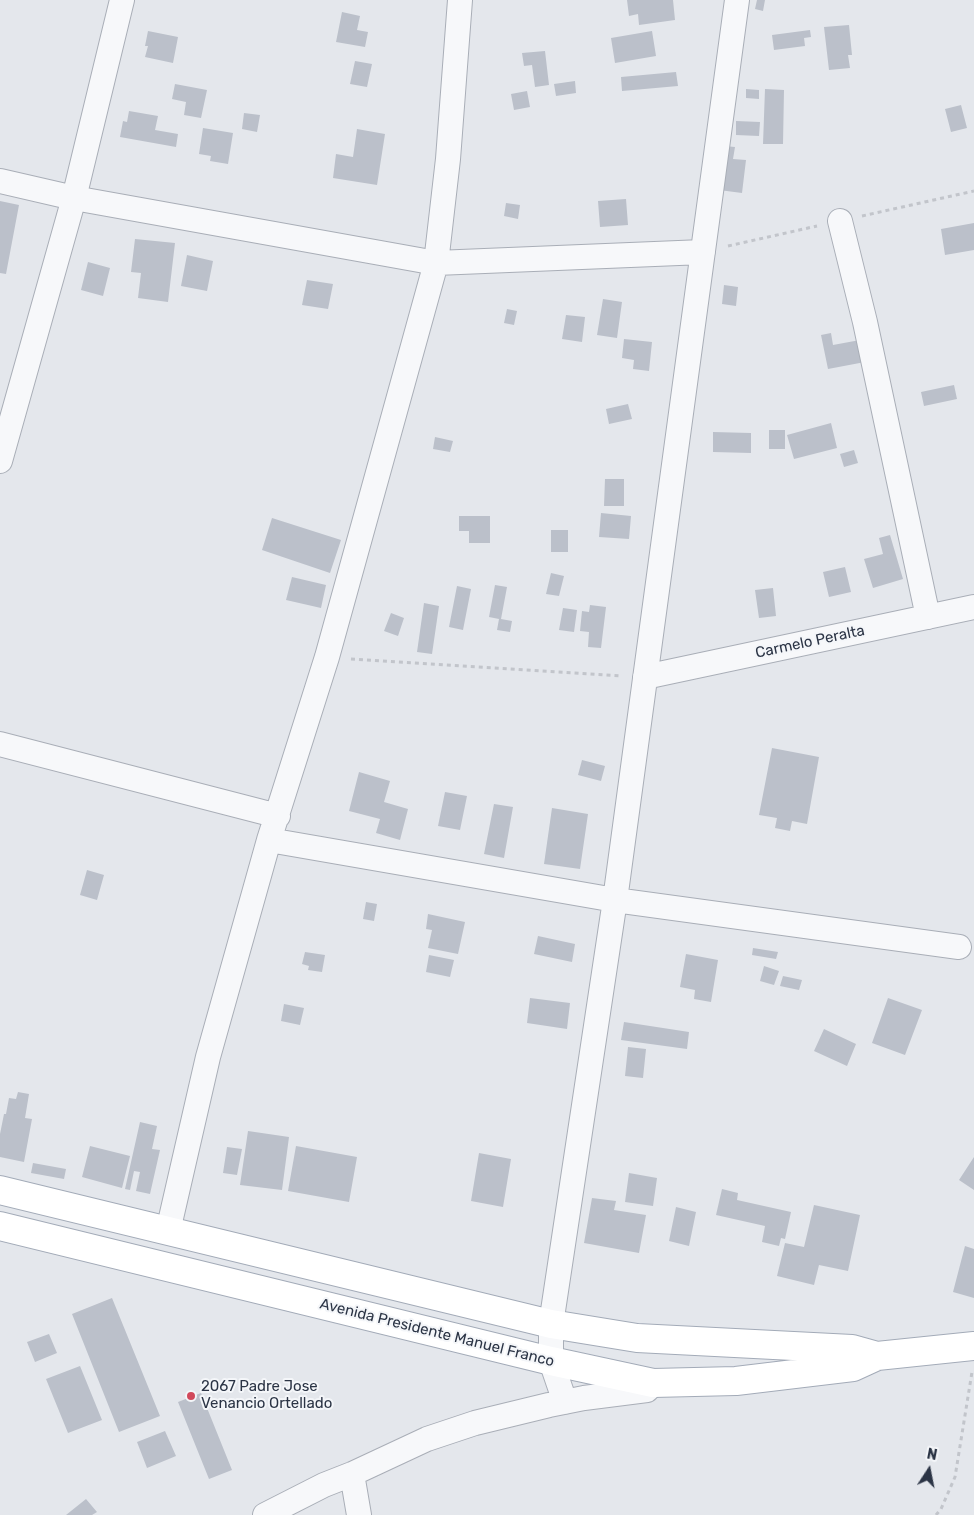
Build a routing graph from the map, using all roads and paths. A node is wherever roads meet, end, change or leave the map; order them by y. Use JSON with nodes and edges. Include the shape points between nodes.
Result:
{"nodes":[{"id":1,"x":122,"y":0,"type":"edge"},
{"id":2,"x":460,"y":0,"type":"edge"},
{"id":3,"x":737,"y":0,"type":"edge"},
{"id":4,"x":0,"y":181,"type":"edge"},
{"id":5,"x":74,"y":198,"type":"junction"},
{"id":6,"x":840,"y":221,"type":"dead end"},
{"id":7,"x":703,"y":252,"type":"junction"},
{"id":8,"x":436,"y":263,"type":"junction"},
{"id":9,"x":0,"y":461,"type":"edge"},
{"id":10,"x":974,"y":607,"type":"edge"},
{"id":11,"x":928,"y":617,"type":"junction"},
{"id":12,"x":327,"y":657,"type":"junction"},
{"id":13,"x":645,"y":677,"type":"junction"},
{"id":14,"x":0,"y":744,"type":"edge"},
{"id":15,"x":278,"y":816,"type":"junction"},
{"id":16,"x":269,"y":840,"type":"junction"},
{"id":17,"x":615,"y":900,"type":"junction"},
{"id":18,"x":959,"y":947,"type":"dead end"},
{"id":19,"x":0,"y":1190,"type":"edge"},
{"id":20,"x":0,"y":1226,"type":"edge"},
{"id":21,"x":168,"y":1231,"type":"junction"},
{"id":22,"x":551,"y":1324,"type":"junction"},
{"id":23,"x":877,"y":1356,"type":"junction"},
{"id":24,"x":973,"y":1356,"type":"edge"},
{"id":25,"x":551,"y":1361,"type":"junction"},
{"id":26,"x":653,"y":1382,"type":"junction"},
{"id":27,"x":565,"y":1402,"type":"junction"},
{"id":28,"x":352,"y":1474,"type":"junction"},
{"id":29,"x":265,"y":1515,"type":"edge"},
{"id":30,"x":359,"y":1515,"type":"edge"},
{"id":31,"x":936,"y":1515,"type":"edge"}],
"edges":[{"from":1,"to":5,"type":"street"},
{"from":2,"to":8,"type":"street"},
{"from":3,"to":7,"type":"street"},
{"from":4,"to":5,"type":"street"},
{"from":5,"to":8,"type":"street"},
{"from":5,"to":9,"type":"street"},
{"from":6,"to":11,"type":"street"},
{"from":7,"to":8,"type":"street"},
{"from":7,"to":13,"type":"street"},
{"from":8,"to":12,"type":"street"},
{"from":10,"to":11,"type":"street","name":"Carmelo Peralta"},
{"from":11,"to":13,"type":"street","name":"Carmelo Peralta"},
{"from":12,"to":13,"type":"path"},
{"from":12,"to":15,"type":"street"},
{"from":13,"to":17,"type":"street"},
{"from":14,"to":15,"type":"street"},
{"from":15,"to":16,"type":"street"},
{"from":16,"to":17,"type":"street"},
{"from":16,"to":21,"type":"street","via":[[208,1058]]},
{"from":17,"to":18,"type":"street"},
{"from":17,"to":22,"type":"street"},
{"from":19,"to":21,"type":"main road","name":"Avenida Presidente Manuel Franco"},
{"from":20,"to":25,"type":"main road","name":"Avenida Presidente Manuel Franco"},
{"from":21,"to":22,"type":"main road","name":"Avenida Presidente Manuel Franco"},
{"from":22,"to":23,"type":"main road","name":"Avenida Presidente Manuel Franco","via":[[637,1338],[852,1349]]},
{"from":22,"to":25,"type":"street"},
{"from":23,"to":24,"type":"main road","name":"Avenida Presidente Manuel Franco"},
{"from":23,"to":26,"type":"main road","name":"Avenida Presidente Manuel Franco","via":[[853,1367],[824,1371],[736,1381]]},
{"from":24,"to":31,"type":"path","via":[[955,1477]]},
{"from":25,"to":26,"type":"main road","name":"Avenida Presidente Manuel Franco"},
{"from":25,"to":27,"type":"street"},
{"from":26,"to":27,"type":"street","via":[[647,1390]]},
{"from":27,"to":28,"type":"street","via":[[428,1439]]},
{"from":28,"to":29,"type":"street","via":[[324,1484]]},
{"from":28,"to":30,"type":"street"}]}
